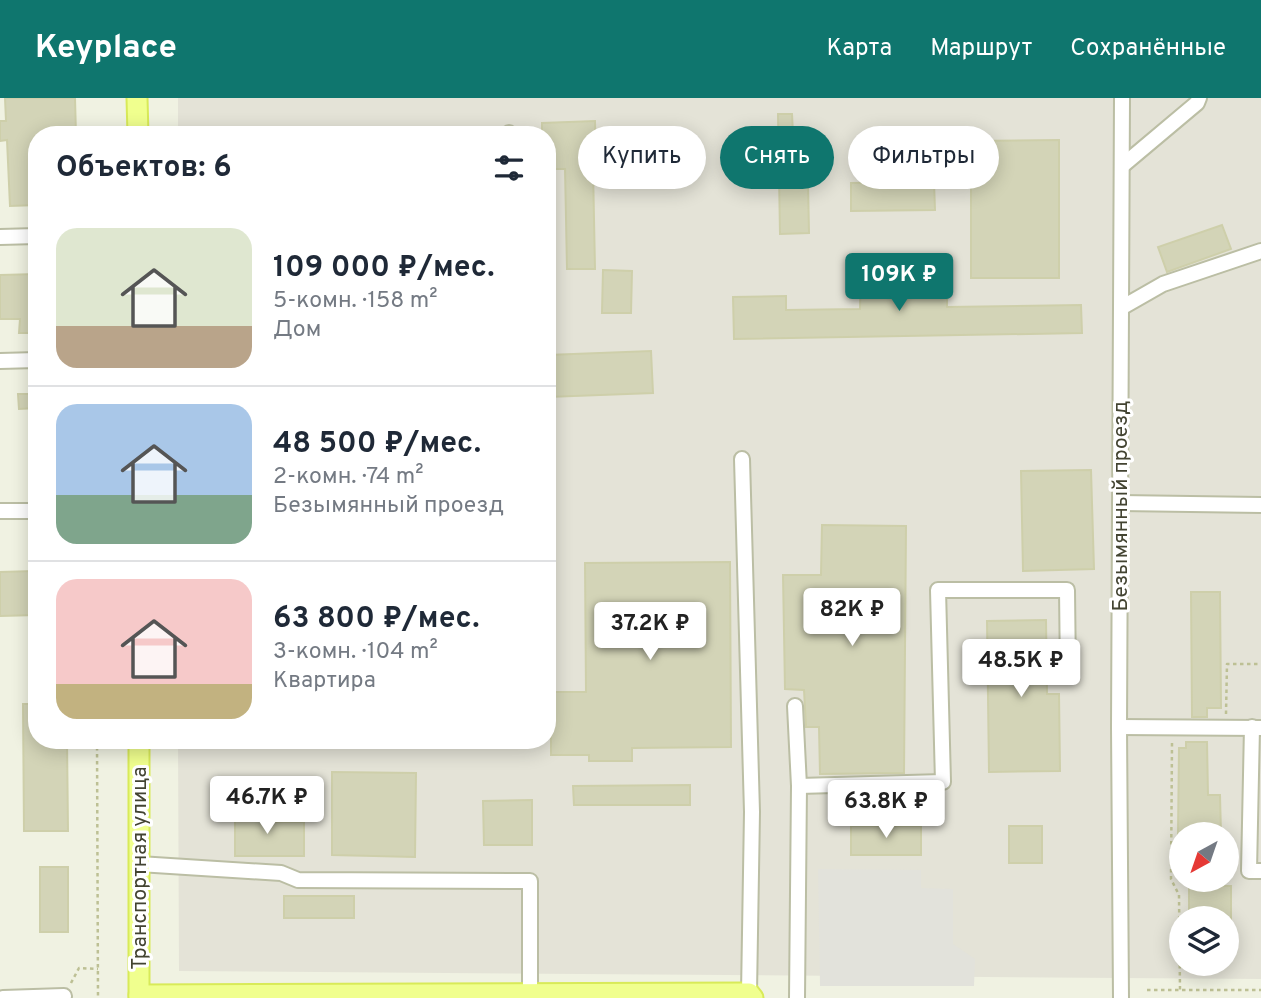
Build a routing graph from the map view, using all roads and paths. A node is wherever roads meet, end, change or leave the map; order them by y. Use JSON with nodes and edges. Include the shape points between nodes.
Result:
{"nodes":[{"id":1,"x":138,"y":98,"type":"edge"},
{"id":2,"x":1122,"y":98,"type":"edge"},
{"id":3,"x":1199,"y":98,"type":"edge"},
{"id":4,"x":138,"y":126,"type":"edge"},
{"id":5,"x":1122,"y":166,"type":"junction"},
{"id":6,"x":28,"y":236,"type":"edge"},
{"id":7,"x":0,"y":237,"type":"edge"},
{"id":8,"x":1261,"y":251,"type":"edge"},
{"id":9,"x":1121,"y":308,"type":"junction"},
{"id":10,"x":28,"y":360,"type":"edge"},
{"id":11,"x":0,"y":361,"type":"edge"},
{"id":12,"x":742,"y":459,"type":"dead end"},
{"id":13,"x":1120,"y":503,"type":"junction"},
{"id":14,"x":1261,"y":505,"type":"edge"},
{"id":15,"x":0,"y":511,"type":"edge"},
{"id":16,"x":28,"y":511,"type":"edge"},
{"id":17,"x":1261,"y":664,"type":"edge"},
{"id":18,"x":1068,"y":675,"type":"dead end"},
{"id":19,"x":795,"y":706,"type":"dead end"},
{"id":20,"x":1119,"y":727,"type":"junction"},
{"id":21,"x":1172,"y":727,"type":"junction"},
{"id":22,"x":1226,"y":727,"type":"junction"},
{"id":23,"x":1256,"y":727,"type":"edge"},
{"id":24,"x":97,"y":749,"type":"edge"},
{"id":25,"x":139,"y":749,"type":"edge"},
{"id":26,"x":799,"y":786,"type":"junction"},
{"id":27,"x":139,"y":864,"type":"junction"},
{"id":28,"x":1261,"y":871,"type":"edge"},
{"id":29,"x":98,"y":969,"type":"junction"},
{"id":30,"x":1147,"y":990,"type":"dead end"},
{"id":31,"x":1180,"y":990,"type":"junction"},
{"id":32,"x":1261,"y":990,"type":"edge"},
{"id":33,"x":530,"y":994,"type":"junction"},
{"id":34,"x":64,"y":996,"type":"joint"},
{"id":35,"x":751,"y":996,"type":"edge"},
{"id":36,"x":139,"y":997,"type":"edge"},
{"id":37,"x":3,"y":998,"type":"edge"},
{"id":38,"x":97,"y":998,"type":"edge"},
{"id":39,"x":797,"y":998,"type":"edge"},
{"id":40,"x":1121,"y":998,"type":"edge"}],
"edges":[{"from":1,"to":4,"type":"main road"},
{"from":2,"to":5,"type":"street","name":"Безымянный проезд"},
{"from":3,"to":5,"type":"street"},
{"from":5,"to":9,"type":"street","name":"Безымянный проезд"},
{"from":6,"to":7,"type":"street"},
{"from":8,"to":9,"type":"street","via":[[1163,284]]},
{"from":9,"to":13,"type":"street","name":"Безымянный проезд"},
{"from":10,"to":11,"type":"street"},
{"from":12,"to":35,"type":"street","via":[[752,812]]},
{"from":13,"to":14,"type":"street"},
{"from":13,"to":20,"type":"street","name":"Безымянный проезд"},
{"from":15,"to":16,"type":"street"},
{"from":17,"to":22,"type":"path","via":[[1227,664]]},
{"from":18,"to":26,"type":"street","via":[[1067,590],[938,590],[943,782]]},
{"from":19,"to":26,"type":"street"},
{"from":20,"to":21,"type":"street"},
{"from":20,"to":40,"type":"street","name":"Безымянный проезд"},
{"from":21,"to":22,"type":"street"},
{"from":21,"to":31,"type":"path","via":[[1171,879],[1179,895]]},
{"from":22,"to":23,"type":"street"},
{"from":23,"to":28,"type":"street","via":[[1249,871]]},
{"from":24,"to":29,"type":"path"},
{"from":25,"to":27,"type":"main road","name":"Транспортная улица"},
{"from":26,"to":39,"type":"street"},
{"from":27,"to":33,"type":"street","via":[[281,873],[298,880],[530,881]]},
{"from":27,"to":36,"type":"main road","name":"Транспортная улица"},
{"from":29,"to":34,"type":"path","via":[[79,968]]},
{"from":29,"to":38,"type":"path"},
{"from":30,"to":31,"type":"path"},
{"from":31,"to":32,"type":"path"},
{"from":33,"to":35,"type":"main road"},
{"from":33,"to":36,"type":"main road"},
{"from":34,"to":37,"type":"street"}]}
